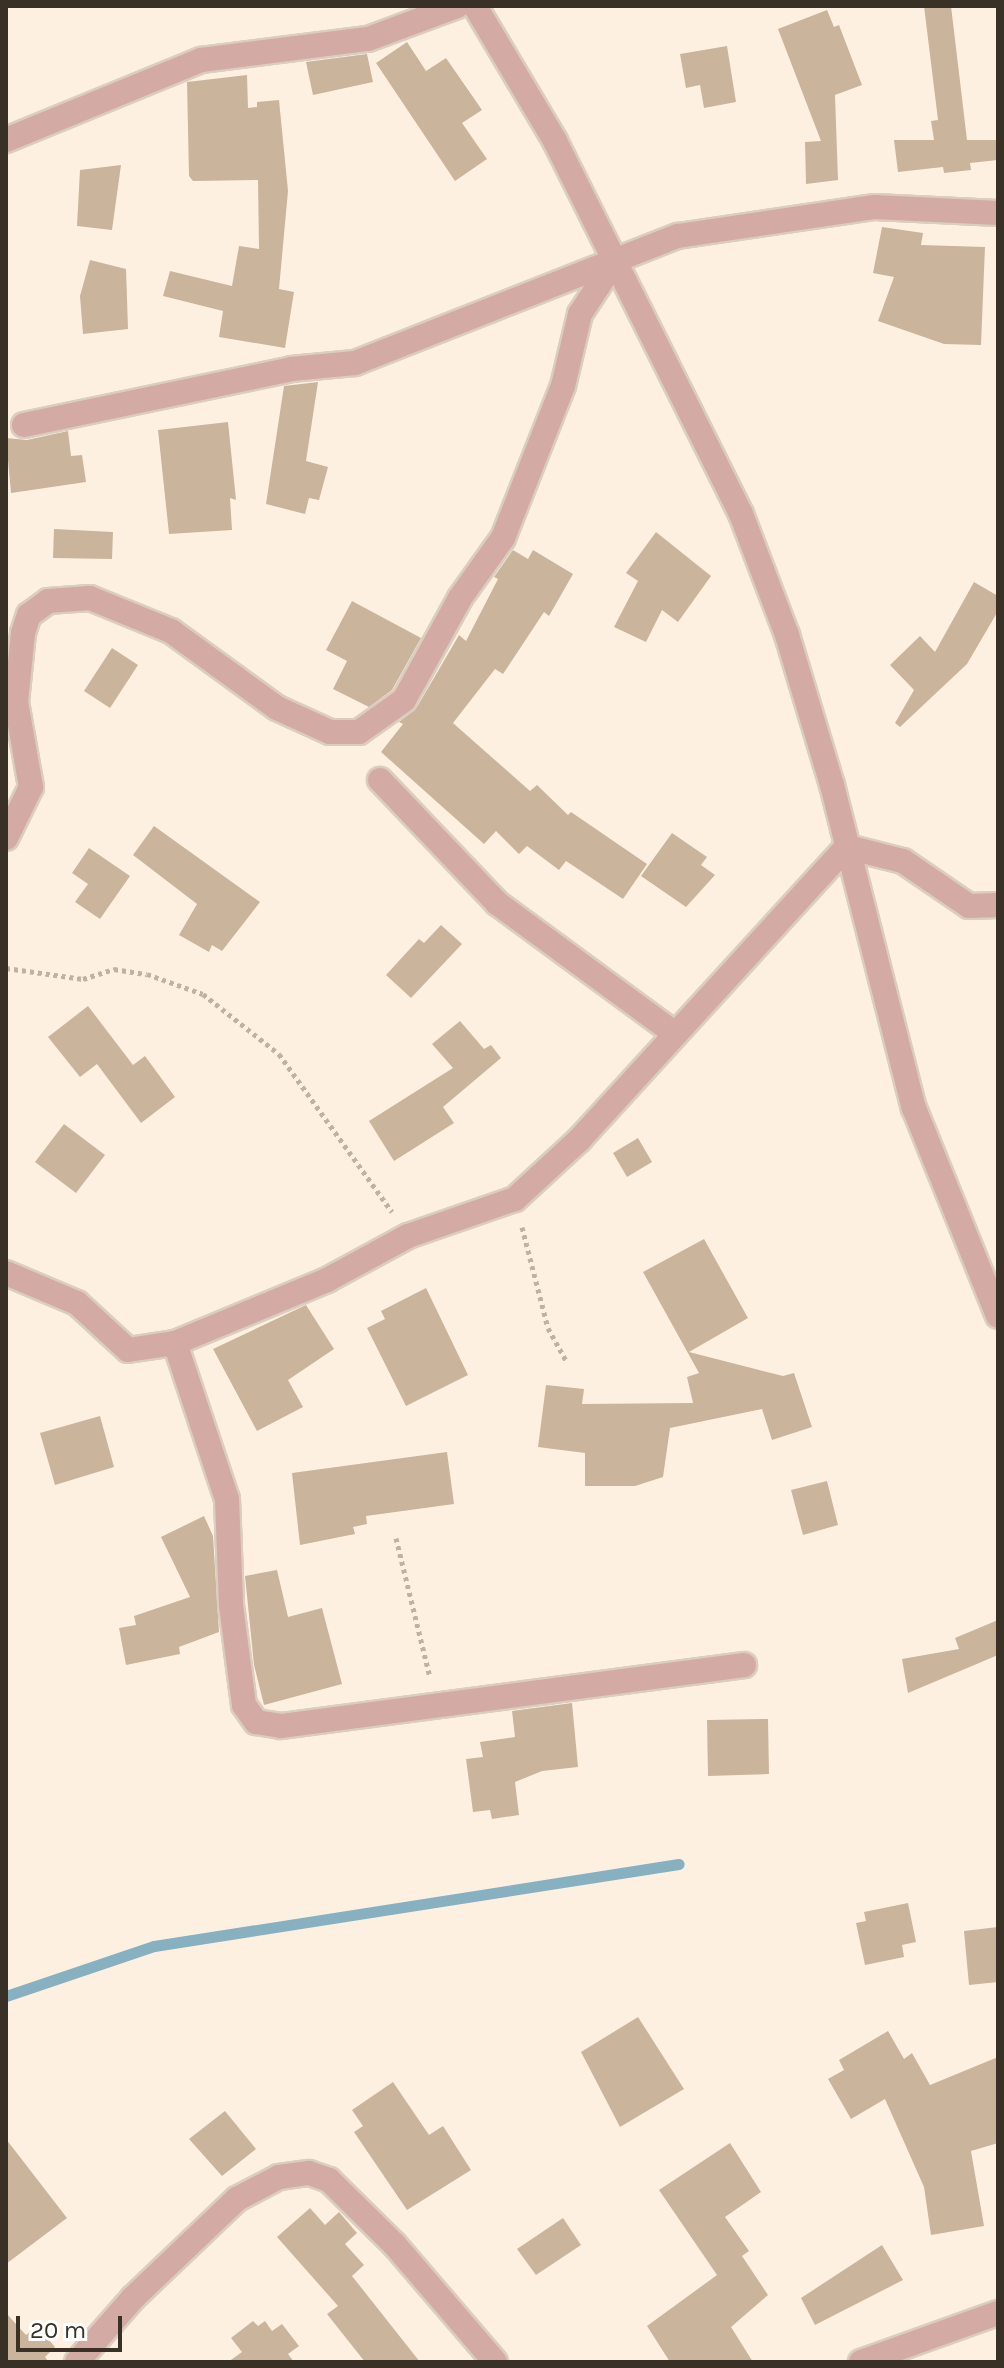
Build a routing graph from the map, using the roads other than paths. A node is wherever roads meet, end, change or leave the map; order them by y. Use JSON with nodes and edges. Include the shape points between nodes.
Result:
{"nodes":[{"id":1,"x":457,"y":6,"type":"edge"},
{"id":2,"x":475,"y":6,"type":"edge"},
{"id":3,"x":6,"y":140,"type":"edge"},
{"id":4,"x":998,"y":213,"type":"edge"},
{"id":5,"x":616,"y":259,"type":"junction"},
{"id":6,"x":24,"y":425,"type":"dead end"},
{"id":7,"x":380,"y":780,"type":"dead end"},
{"id":8,"x":6,"y":838,"type":"edge"},
{"id":9,"x":847,"y":847,"type":"junction"},
{"id":10,"x":998,"y":905,"type":"edge"},
{"id":11,"x":674,"y":1033,"type":"junction"},
{"id":12,"x":6,"y":1273,"type":"edge"},
{"id":13,"x":998,"y":1316,"type":"edge"},
{"id":14,"x":175,"y":1343,"type":"junction"},
{"id":15,"x":744,"y":1665,"type":"dead end"},
{"id":16,"x":998,"y":2313,"type":"edge"},
{"id":17,"x":77,"y":2362,"type":"edge"},
{"id":18,"x":495,"y":2362,"type":"edge"},
{"id":19,"x":861,"y":2362,"type":"edge"}],
"edges":[{"from":1,"to":3,"type":"street","via":[[368,39],[201,60]]},
{"from":2,"to":5,"type":"street","via":[[555,141]]},
{"from":4,"to":5,"type":"street","via":[[875,207],[725,226],[678,236]]},
{"from":5,"to":6,"type":"street","via":[[355,363],[291,369]]},
{"from":5,"to":8,"type":"street","via":[[580,314],[563,386],[503,538],[460,598],[404,700],[359,732],[330,732],[277,708],[171,631],[90,598],[48,601],[29,615],[23,633],[16,702],[31,787]]},
{"from":5,"to":9,"type":"street","via":[[741,514],[787,635]]},
{"from":7,"to":11,"type":"street","via":[[497,903]]},
{"from":9,"to":10,"type":"street","via":[[903,861],[969,906]]},
{"from":9,"to":11,"type":"street"},
{"from":9,"to":13,"type":"street","via":[[914,1108]]},
{"from":11,"to":14,"type":"street","via":[[579,1140],[515,1199],[408,1236],[327,1280]]},
{"from":12,"to":14,"type":"street","via":[[77,1303],[128,1350]]},
{"from":14,"to":15,"type":"street","via":[[227,1499],[231,1605],[244,1705],[256,1722],[281,1726]]},
{"from":16,"to":19,"type":"street"},
{"from":17,"to":18,"type":"street","via":[[133,2298],[237,2199],[279,2177],[309,2173],[329,2180],[394,2244]]}]}
